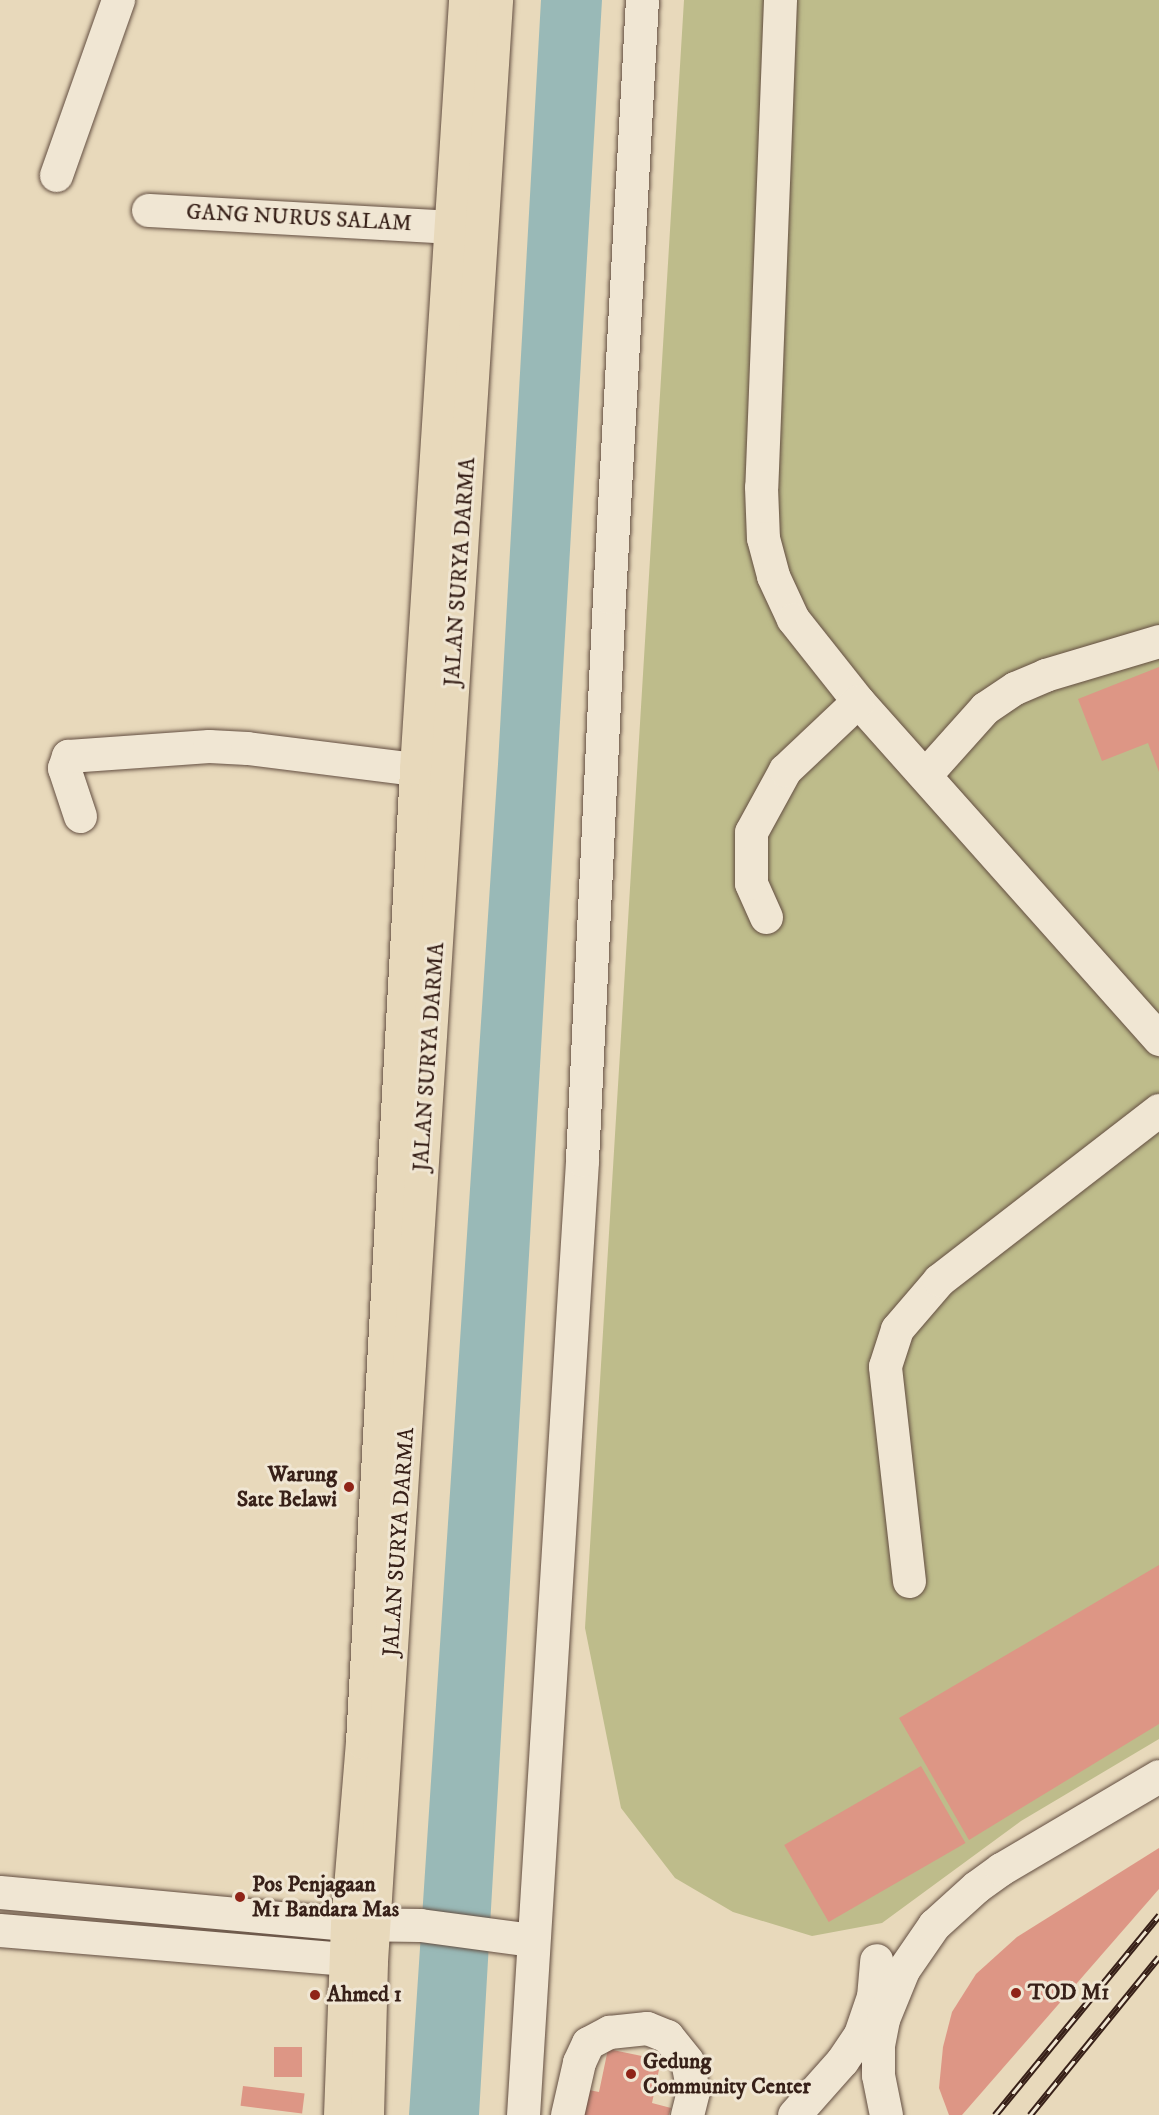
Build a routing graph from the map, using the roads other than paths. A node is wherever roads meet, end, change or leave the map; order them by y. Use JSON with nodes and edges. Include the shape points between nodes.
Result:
{"nodes":[{"id":1,"x":118,"y":0,"type":"edge"},
{"id":2,"x":465,"y":0,"type":"edge"},
{"id":3,"x":496,"y":0,"type":"edge"},
{"id":4,"x":642,"y":0,"type":"edge"},
{"id":5,"x":780,"y":0,"type":"edge"},
{"id":6,"x":56,"y":176,"type":"dead end"},
{"id":7,"x":148,"y":210,"type":"dead end"},
{"id":8,"x":450,"y":227,"type":"junction"},
{"id":9,"x":1159,"y":641,"type":"edge"},
{"id":10,"x":858,"y":701,"type":"junction"},
{"id":11,"x":416,"y":769,"type":"junction"},
{"id":12,"x":926,"y":775,"type":"junction"},
{"id":13,"x":80,"y":816,"type":"dead end"},
{"id":14,"x":766,"y":917,"type":"dead end"},
{"id":15,"x":1159,"y":1038,"type":"edge"},
{"id":16,"x":1159,"y":1110,"type":"edge"},
{"id":17,"x":909,"y":1581,"type":"dead end"},
{"id":18,"x":1159,"y":1776,"type":"edge"},
{"id":19,"x":0,"y":1892,"type":"edge"},
{"id":20,"x":361,"y":1924,"type":"junction"},
{"id":21,"x":0,"y":1930,"type":"edge"},
{"id":22,"x":533,"y":1940,"type":"junction"},
{"id":23,"x":359,"y":1960,"type":"junction"},
{"id":24,"x":876,"y":1960,"type":"dead end"},
{"id":25,"x":340,"y":2115,"type":"edge"},
{"id":26,"x":367,"y":2115,"type":"edge"},
{"id":27,"x":523,"y":2115,"type":"edge"},
{"id":28,"x":567,"y":2115,"type":"edge"},
{"id":29,"x":687,"y":2115,"type":"edge"},
{"id":30,"x":794,"y":2115,"type":"edge"},
{"id":31,"x":885,"y":2115,"type":"edge"}],
"edges":[{"from":1,"to":6,"type":"street"},
{"from":2,"to":8,"type":"main road","name":"JALAN SURYA DARMA"},
{"from":3,"to":20,"type":"main road","name":"JALAN SURYA DARMA"},
{"from":4,"to":22,"type":"street","via":[[582,1160]]},
{"from":5,"to":10,"type":"street","via":[[761,487],[763,538],[773,576],[793,619]]},
{"from":7,"to":8,"type":"street","name":"GANG NURUS SALAM"},
{"from":8,"to":11,"type":"main road","name":"JALAN SURYA DARMA"},
{"from":9,"to":12,"type":"street","via":[[1045,675],[1015,688],[985,708]]},
{"from":10,"to":12,"type":"street"},
{"from":10,"to":14,"type":"street","via":[[785,770],[751,832],[751,883]]},
{"from":11,"to":13,"type":"street","via":[[209,746],[68,756],[64,768]]},
{"from":11,"to":20,"type":"main road","name":"JALAN SURYA DARMA","via":[[362,1742]]},
{"from":12,"to":15,"type":"street"},
{"from":16,"to":17,"type":"street","via":[[939,1280],[897,1329],[885,1366]]},
{"from":18,"to":31,"type":"street","via":[[1001,1869],[934,1925],[903,1970],[883,2019],[878,2074]]},
{"from":19,"to":20,"type":"street"},
{"from":20,"to":22,"type":"street","via":[[420,1925]]},
{"from":20,"to":23,"type":"main road","name":"JALAN SURYA DARMA"},
{"from":21,"to":23,"type":"street"},
{"from":22,"to":27,"type":"street"},
{"from":23,"to":25,"type":"main road","name":"JALAN SURYA DARMA"},
{"from":23,"to":26,"type":"main road","name":"JALAN SURYA DARMA"},
{"from":24,"to":30,"type":"street","via":[[873,1997],[860,2034],[842,2061]]},
{"from":28,"to":29,"type":"street","via":[[579,2062],[588,2043],[609,2031],[646,2028],[667,2036],[687,2061],[693,2091]]}]}
